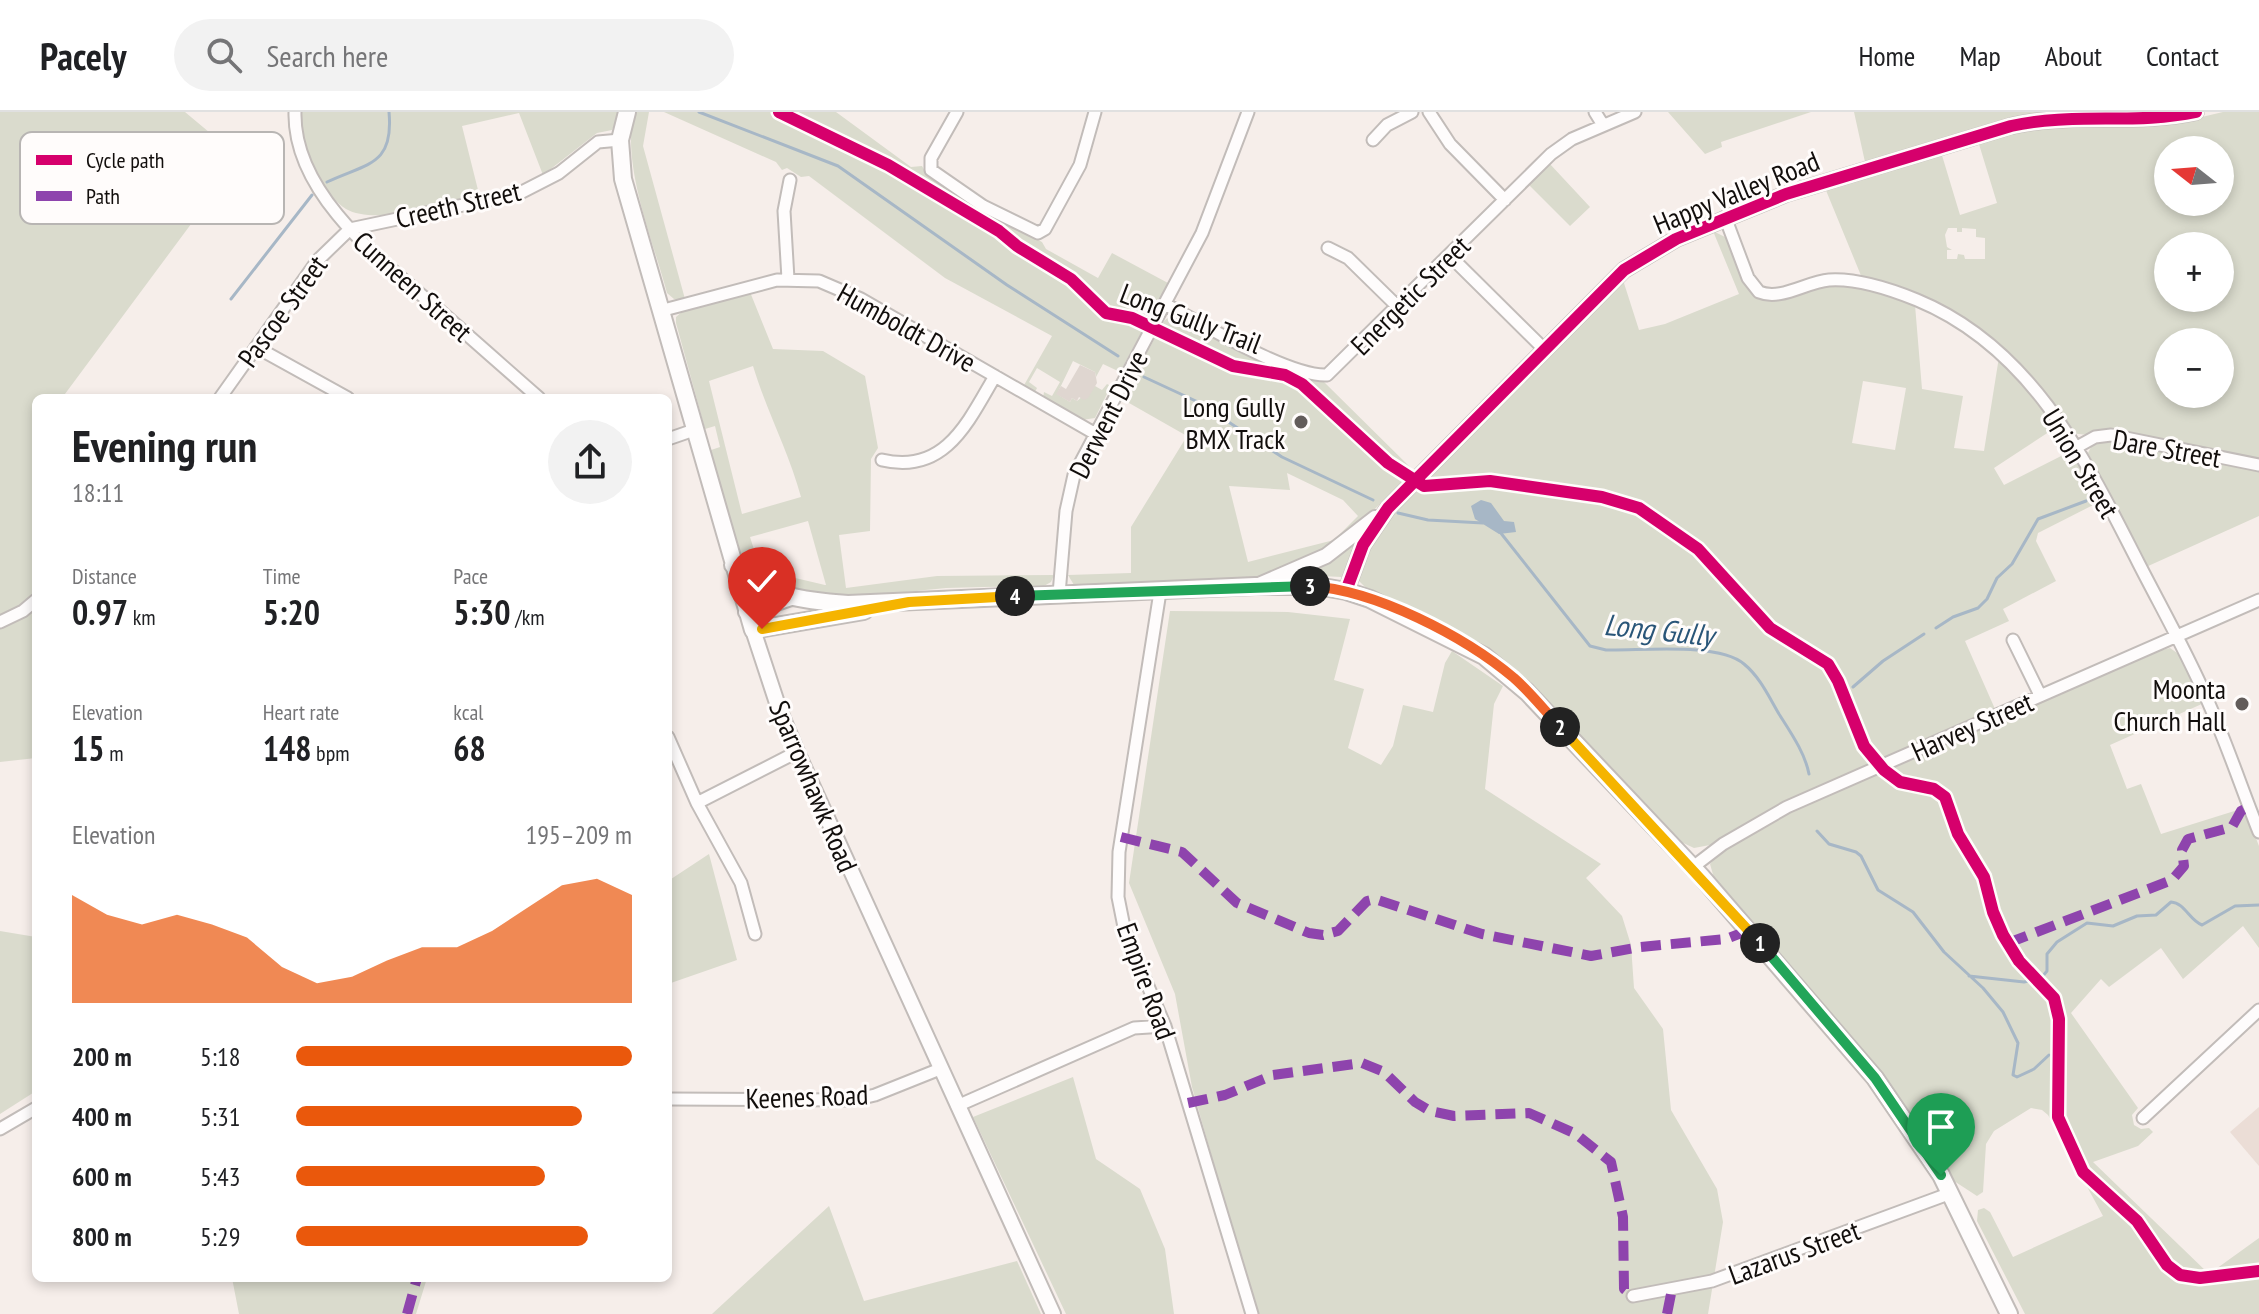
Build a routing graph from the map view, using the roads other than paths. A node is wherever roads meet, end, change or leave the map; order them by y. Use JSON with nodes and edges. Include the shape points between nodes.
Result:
{"nodes":[{"id":1,"x":295,"y":112,"type":"edge"},
{"id":2,"x":627,"y":112,"type":"edge"},
{"id":3,"x":957,"y":112,"type":"edge"},
{"id":4,"x":1095,"y":112,"type":"edge"},
{"id":5,"x":1248,"y":112,"type":"edge"},
{"id":6,"x":1412,"y":112,"type":"edge"},
{"id":7,"x":1429,"y":112,"type":"edge"},
{"id":8,"x":1595,"y":112,"type":"edge"},
{"id":9,"x":1635,"y":112,"type":"edge"},
{"id":10,"x":2196,"y":112,"type":"edge"},
{"id":11,"x":1603,"y":125,"type":"junction"},
{"id":12,"x":620,"y":140,"type":"junction"},
{"id":13,"x":1373,"y":140,"type":"dead end"},
{"id":14,"x":790,"y":180,"type":"dead end"},
{"id":15,"x":1505,"y":200,"type":"junction"},
{"id":16,"x":1725,"y":217,"type":"junction"},
{"id":17,"x":350,"y":229,"type":"junction"},
{"id":18,"x":1328,"y":248,"type":"dead end"},
{"id":19,"x":1449,"y":255,"type":"junction"},
{"id":20,"x":788,"y":279,"type":"junction"},
{"id":21,"x":1165,"y":304,"type":"junction"},
{"id":22,"x":1398,"y":307,"type":"junction"},
{"id":23,"x":660,"y":311,"type":"junction"},
{"id":24,"x":256,"y":347,"type":"junction"},
{"id":25,"x":1544,"y":349,"type":"junction"},
{"id":26,"x":995,"y":376,"type":"junction"},
{"id":27,"x":223,"y":394,"type":"edge"},
{"id":28,"x":341,"y":394,"type":"edge"},
{"id":29,"x":534,"y":394,"type":"edge"},
{"id":30,"x":694,"y":430,"type":"junction"},
{"id":31,"x":1094,"y":433,"type":"junction"},
{"id":32,"x":672,"y":438,"type":"edge"},
{"id":33,"x":2077,"y":447,"type":"junction"},
{"id":34,"x":882,"y":460,"type":"dead end"},
{"id":35,"x":2259,"y":465,"type":"edge"},
{"id":36,"x":1388,"y":508,"type":"junction"},
{"id":37,"x":733,"y":565,"type":"junction"},
{"id":38,"x":1255,"y":586,"type":"junction"},
{"id":39,"x":1346,"y":591,"type":"junction"},
{"id":40,"x":1160,"y":592,"type":"junction"},
{"id":41,"x":1059,"y":594,"type":"junction"},
{"id":42,"x":791,"y":597,"type":"junction"},
{"id":43,"x":2259,"y":600,"type":"edge"},
{"id":44,"x":32,"y":602,"type":"edge"},
{"id":45,"x":909,"y":602,"type":"junction"},
{"id":46,"x":747,"y":612,"type":"junction"},
{"id":47,"x":0,"y":622,"type":"edge"},
{"id":48,"x":753,"y":630,"type":"junction"},
{"id":49,"x":2176,"y":636,"type":"junction"},
{"id":50,"x":2013,"y":640,"type":"dead end"},
{"id":51,"x":2040,"y":695,"type":"junction"},
{"id":52,"x":672,"y":746,"type":"edge"},
{"id":53,"x":797,"y":752,"type":"junction"},
{"id":54,"x":697,"y":803,"type":"junction"},
{"id":55,"x":2259,"y":831,"type":"edge"},
{"id":56,"x":1693,"y":867,"type":"junction"},
{"id":57,"x":755,"y":934,"type":"dead end"},
{"id":58,"x":2259,"y":1010,"type":"edge"},
{"id":59,"x":1165,"y":1026,"type":"junction"},
{"id":60,"x":940,"y":1069,"type":"junction"},
{"id":61,"x":672,"y":1099,"type":"edge"},
{"id":62,"x":957,"y":1106,"type":"junction"},
{"id":63,"x":32,"y":1110,"type":"edge"},
{"id":64,"x":2143,"y":1118,"type":"dead end"},
{"id":65,"x":0,"y":1129,"type":"edge"},
{"id":66,"x":1951,"y":1193,"type":"junction"},
{"id":67,"x":1633,"y":1296,"type":"dead end"},
{"id":68,"x":1053,"y":1314,"type":"edge"},
{"id":69,"x":1252,"y":1314,"type":"edge"},
{"id":70,"x":2009,"y":1314,"type":"edge"}],
"edges":[{"from":1,"to":17,"type":"street","name":"Cunneen Street","via":[[305,162]]},
{"from":2,"to":12,"type":"main road"},
{"from":3,"to":4,"type":"street","via":[[929,165],[933,172],[1038,233],[1080,165]]},
{"from":5,"to":21,"type":"street","name":"Derwent Drive","via":[[1202,233]]},
{"from":6,"to":13,"type":"street","via":[[1387,125]]},
{"from":7,"to":15,"type":"street","via":[[1450,144]]},
{"from":8,"to":11,"type":"street"},
{"from":9,"to":11,"type":"street","name":"Energetic Street"},
{"from":10,"to":16,"type":"street","name":"Happy Valley Road","via":[[2011,126],[1831,179]]},
{"from":11,"to":15,"type":"street","name":"Energetic Street","via":[[1551,154]]},
{"from":12,"to":17,"type":"street","name":"Creeth Street","via":[[598,142],[551,178],[520,193]]},
{"from":12,"to":23,"type":"main road","name":"Sparrowhawk Road","via":[[623,179]]},
{"from":14,"to":20,"type":"street","via":[[784,211]]},
{"from":15,"to":19,"type":"street","name":"Energetic Street"},
{"from":16,"to":25,"type":"street","name":"Happy Valley Road","via":[[1634,262]]},
{"from":16,"to":33,"type":"street","name":"Union Street","via":[[1759,292],[1771,295],[1818,281],[1852,281],[1937,309],[2003,355]]},
{"from":17,"to":24,"type":"street","name":"Pascoe Street","via":[[317,261]]},
{"from":17,"to":29,"type":"street","name":"Cunneen Street"},
{"from":18,"to":22,"type":"street","via":[[1348,258]]},
{"from":19,"to":22,"type":"street","name":"Energetic Street"},
{"from":19,"to":25,"type":"street"},
{"from":20,"to":23,"type":"street","name":"Humboldt Drive"},
{"from":20,"to":26,"type":"street","name":"Humboldt Drive","via":[[841,289]]},
{"from":21,"to":22,"type":"street","name":"Energetic Street","via":[[1249,349],[1324,375]]},
{"from":21,"to":31,"type":"street","name":"Derwent Drive"},
{"from":23,"to":30,"type":"main road","name":"Sparrowhawk Road"},
{"from":24,"to":27,"type":"street","name":"Pascoe Street"},
{"from":24,"to":28,"type":"street"},
{"from":25,"to":36,"type":"street","name":"Happy Valley Road"},
{"from":26,"to":31,"type":"street","name":"Humboldt Drive"},
{"from":26,"to":34,"type":"street","via":[[964,428],[941,452],[912,462]]},
{"from":30,"to":32,"type":"street"},
{"from":30,"to":37,"type":"main road","name":"Sparrowhawk Road"},
{"from":31,"to":41,"type":"street","name":"Derwent Drive","via":[[1068,497]]},
{"from":33,"to":35,"type":"street","name":"Dare Street","via":[[2111,435]]},
{"from":33,"to":49,"type":"street","name":"Union Street"},
{"from":36,"to":38,"type":"street","via":[[1326,556]]},
{"from":36,"to":39,"type":"street","name":"Happy Valley Road","via":[[1363,545]]},
{"from":37,"to":42,"type":"main road","via":[[758,585]]},
{"from":37,"to":46,"type":"main road","name":"Sparrowhawk Road"},
{"from":38,"to":39,"type":"main road"},
{"from":38,"to":40,"type":"main road"},
{"from":39,"to":56,"type":"main road","via":[[1429,626],[1499,667]]},
{"from":40,"to":41,"type":"main road"},
{"from":40,"to":59,"type":"street","name":"Empire Road","via":[[1119,852],[1118,897],[1125,932]]},
{"from":41,"to":45,"type":"main road"},
{"from":42,"to":45,"type":"main road","via":[[848,604]]},
{"from":42,"to":46,"type":"main road"},
{"from":43,"to":49,"type":"street","name":"Harvey Street"},
{"from":44,"to":47,"type":"street"},
{"from":45,"to":48,"type":"main road"},
{"from":46,"to":48,"type":"main road","name":"Sparrowhawk Road"},
{"from":48,"to":53,"type":"street","name":"Sparrowhawk Road"},
{"from":49,"to":51,"type":"street","name":"Harvey Street"},
{"from":49,"to":55,"type":"street","name":"Union Street","via":[[2212,710]]},
{"from":50,"to":51,"type":"street"},
{"from":51,"to":56,"type":"street","name":"Harvey Street","via":[[1787,807]]},
{"from":52,"to":54,"type":"street"},
{"from":53,"to":54,"type":"street"},
{"from":53,"to":60,"type":"street","name":"Sparrowhawk Road"},
{"from":54,"to":57,"type":"street","via":[[741,883]]},
{"from":56,"to":66,"type":"main road","via":[[1875,1078]]},
{"from":58,"to":64,"type":"street"},
{"from":59,"to":62,"type":"street","via":[[1134,1028]]},
{"from":59,"to":69,"type":"street","name":"Empire Road"},
{"from":60,"to":61,"type":"street","name":"Keenes Road","via":[[854,1100]]},
{"from":60,"to":62,"type":"street","name":"Sparrowhawk Road"},
{"from":62,"to":68,"type":"street","name":"Sparrowhawk Road"},
{"from":63,"to":65,"type":"street"},
{"from":66,"to":67,"type":"street","name":"Lazarus Street","via":[[1712,1281]]},
{"from":66,"to":70,"type":"main road"}]}
